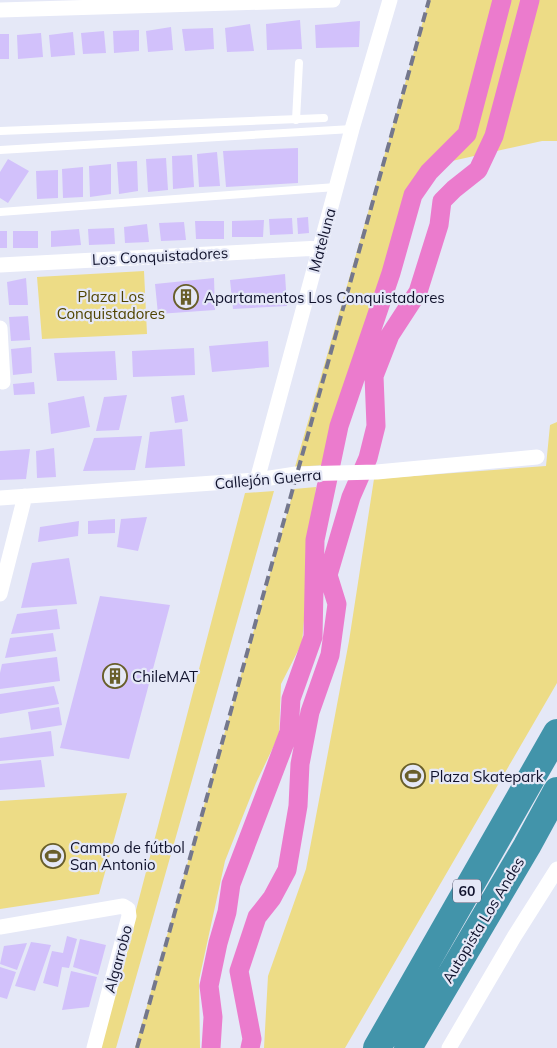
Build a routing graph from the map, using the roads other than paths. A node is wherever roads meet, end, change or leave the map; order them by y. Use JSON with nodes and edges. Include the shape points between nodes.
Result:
{"nodes":[{"id":1,"x":333,"y":0,"type":"edge"},
{"id":2,"x":390,"y":0,"type":"edge"},
{"id":3,"x":0,"y":10,"type":"edge"},
{"id":4,"x":299,"y":63,"type":"dead end"},
{"id":5,"x":324,"y":118,"type":"dead end"},
{"id":6,"x":296,"y":120,"type":"junction"},
{"id":7,"x":352,"y":129,"type":"junction"},
{"id":8,"x":0,"y":131,"type":"edge"},
{"id":9,"x":0,"y":150,"type":"edge"},
{"id":10,"x":336,"y":187,"type":"junction"},
{"id":11,"x":0,"y":212,"type":"edge"},
{"id":12,"x":320,"y":248,"type":"junction"},
{"id":13,"x":0,"y":265,"type":"edge"},
{"id":14,"x":0,"y":328,"type":"edge"},
{"id":15,"x":3,"y":382,"type":"dead end"},
{"id":16,"x":537,"y":457,"type":"dead end"},
{"id":17,"x":257,"y":480,"type":"junction"},
{"id":18,"x":25,"y":496,"type":"junction"},
{"id":19,"x":0,"y":498,"type":"edge"},
{"id":20,"x":0,"y":594,"type":"edge"},
{"id":21,"x":557,"y":733,"type":"edge"},
{"id":22,"x":557,"y":790,"type":"edge"},
{"id":23,"x":557,"y":868,"type":"edge"},
{"id":24,"x":0,"y":927,"type":"edge"},
{"id":25,"x":94,"y":1048,"type":"edge"},
{"id":26,"x":377,"y":1048,"type":"edge"},
{"id":27,"x":408,"y":1048,"type":"edge"},
{"id":28,"x":449,"y":1048,"type":"edge"}],
"edges":[{"from":1,"to":3,"type":"street"},
{"from":2,"to":7,"type":"street","name":"Mateluna"},
{"from":4,"to":6,"type":"lane"},
{"from":5,"to":6,"type":"lane"},
{"from":6,"to":8,"type":"lane"},
{"from":7,"to":9,"type":"lane"},
{"from":7,"to":10,"type":"street","name":"Mateluna"},
{"from":10,"to":11,"type":"lane"},
{"from":10,"to":12,"type":"street","name":"Mateluna"},
{"from":12,"to":13,"type":"street","name":"Los Conquistadores"},
{"from":12,"to":17,"type":"street","name":"Mateluna"},
{"from":14,"to":15,"type":"street"},
{"from":16,"to":17,"type":"street","name":"Callejón Guerra","via":[[377,472],[296,474]]},
{"from":17,"to":18,"type":"street","name":"Callejón Guerra"},
{"from":18,"to":19,"type":"street","name":"Callejón Guerra"},
{"from":18,"to":20,"type":"street"},
{"from":21,"to":26,"type":"highway","name":"Autopista Los Andes","number":"60"},
{"from":22,"to":27,"type":"highway","name":"Autopista Los Andes","number":"60"},
{"from":23,"to":28,"type":"street"},
{"from":24,"to":25,"type":"street","name":"Algarrobo","via":[[123,906],[128,909],[129,916]]}]}
